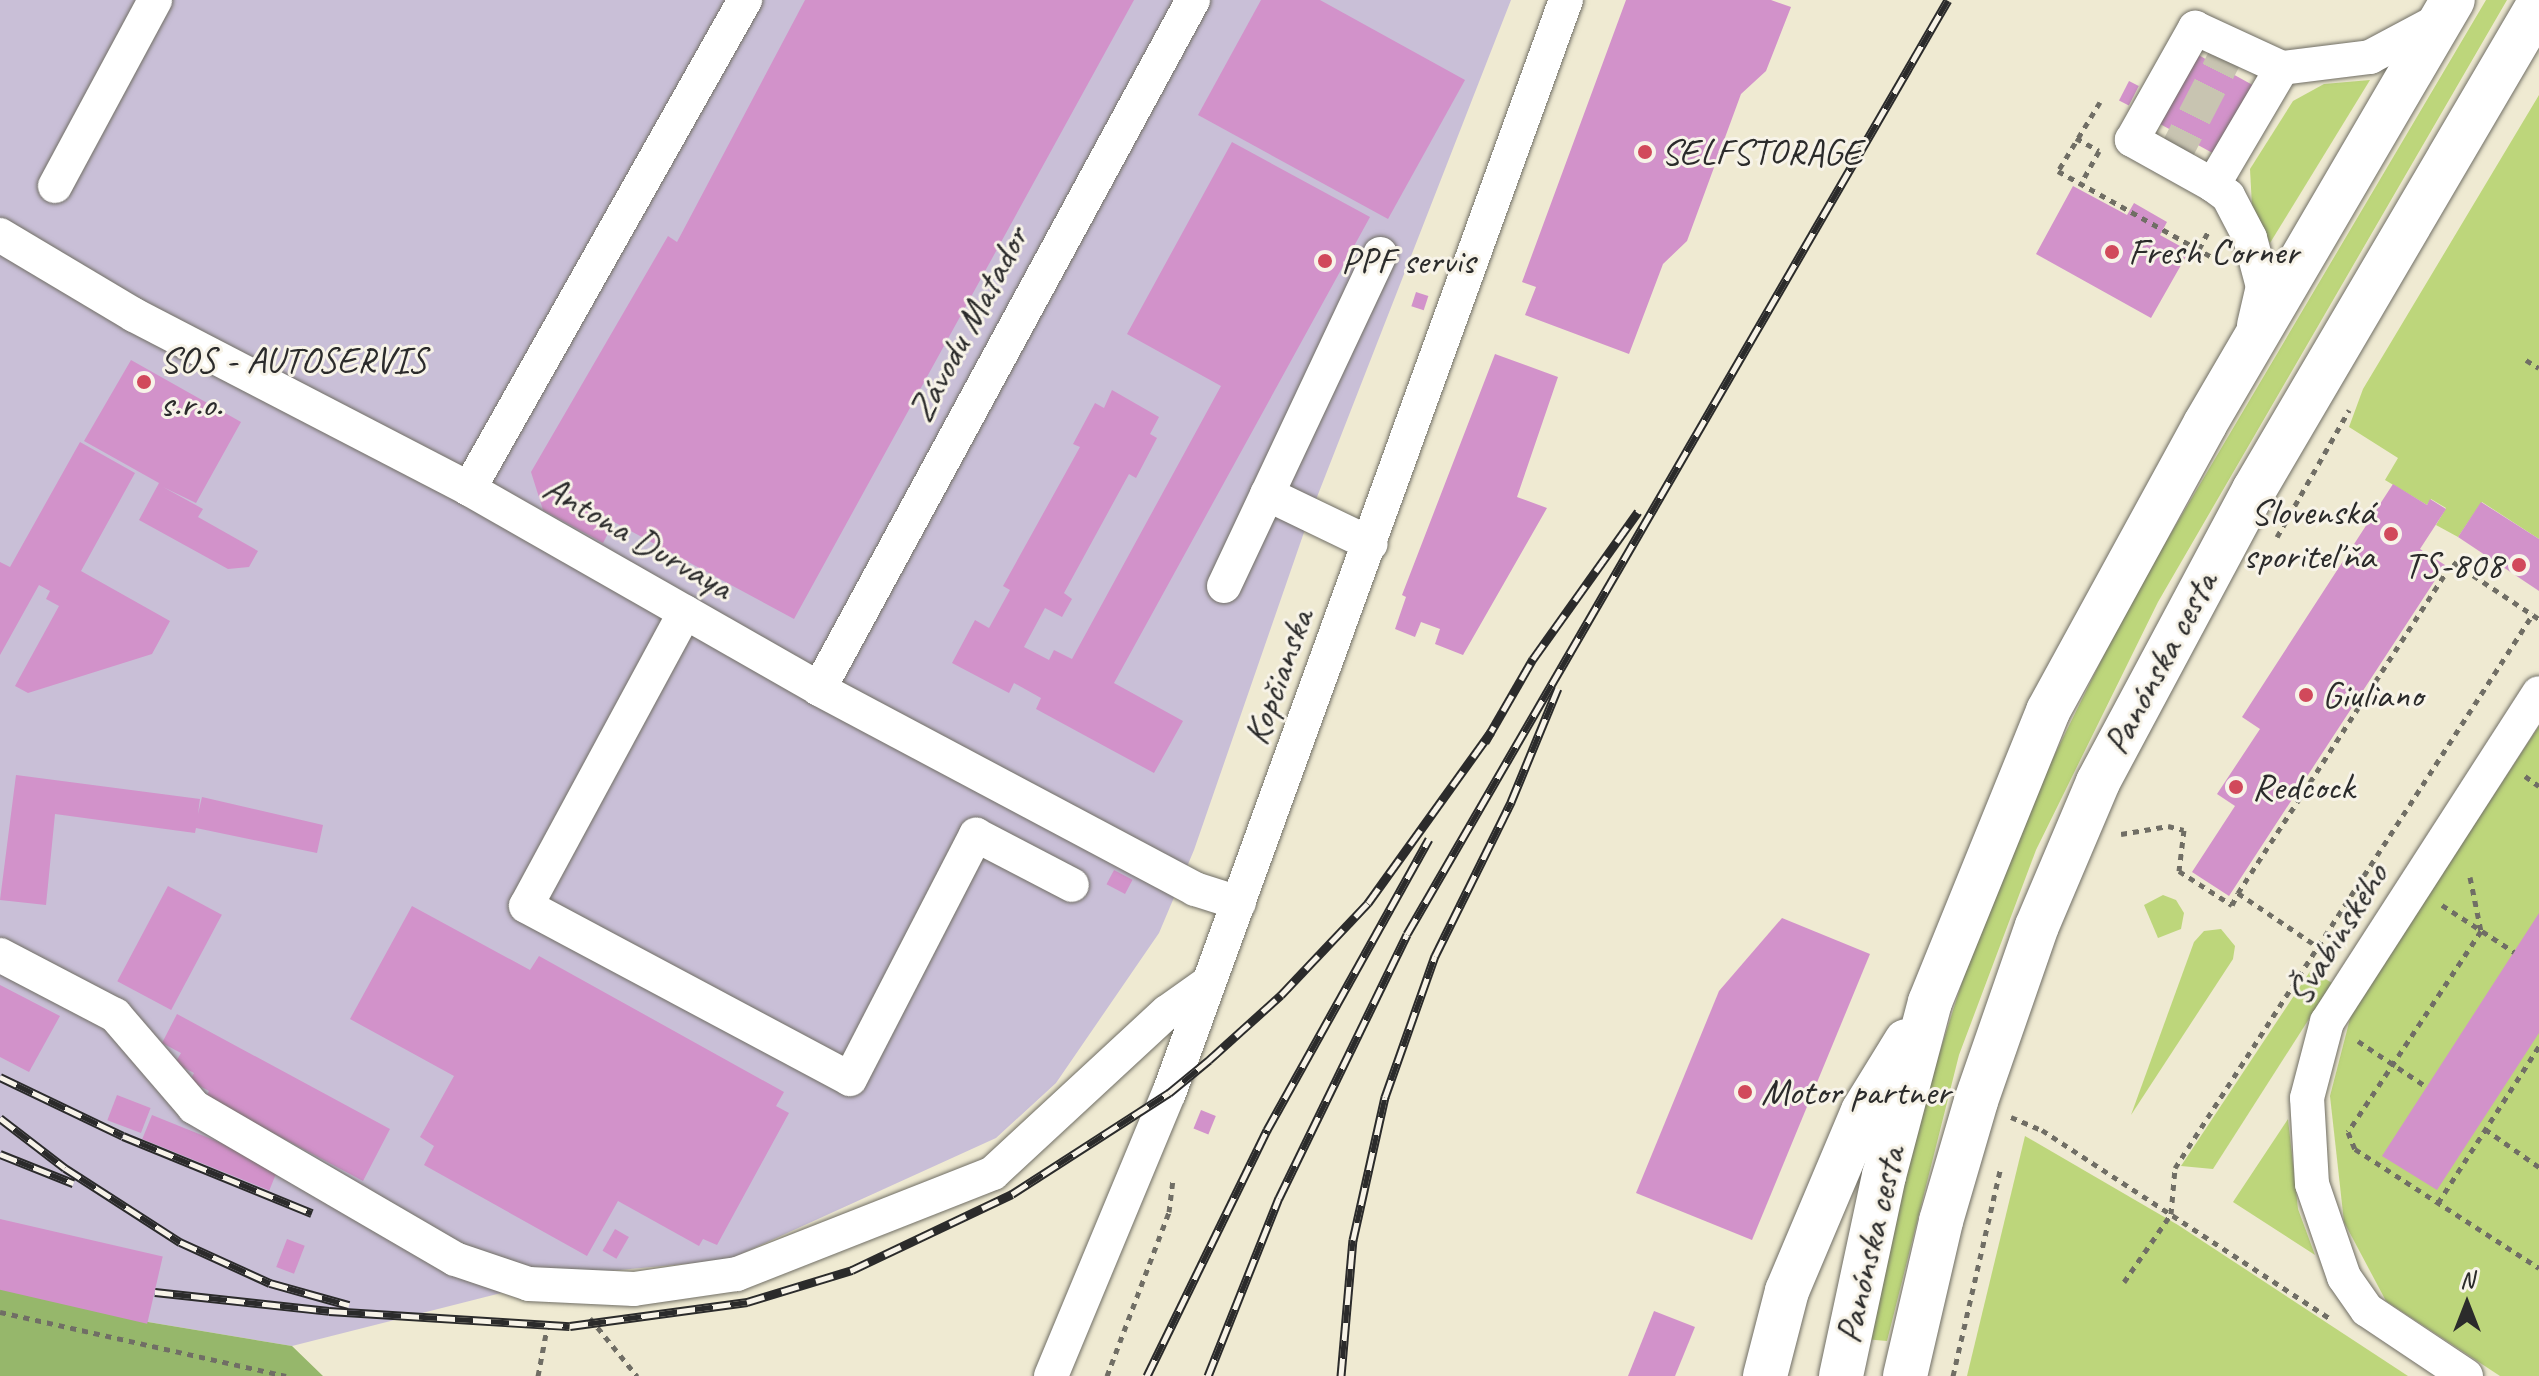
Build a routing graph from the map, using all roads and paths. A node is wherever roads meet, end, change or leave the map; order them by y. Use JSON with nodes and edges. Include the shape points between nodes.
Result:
{"nodes":[{"id":1,"x":155,"y":0,"type":"edge"},
{"id":2,"x":745,"y":0,"type":"edge"},
{"id":3,"x":1193,"y":0,"type":"edge"},
{"id":4,"x":1566,"y":0,"type":"edge"},
{"id":5,"x":2539,"y":4,"type":"edge"},
{"id":6,"x":2448,"y":9,"type":"edge"},
{"id":7,"x":2282,"y":68,"type":"junction"},
{"id":8,"x":2100,"y":102,"type":"dead end"},
{"id":9,"x":2076,"y":138,"type":"junction"},
{"id":10,"x":2081,"y":184,"type":"junction"},
{"id":11,"x":2213,"y":185,"type":"junction"},
{"id":12,"x":55,"y":186,"type":"dead end"},
{"id":13,"x":0,"y":235,"type":"edge"},
{"id":14,"x":1380,"y":254,"type":"dead end"},
{"id":15,"x":2212,"y":257,"type":"dead end"},
{"id":16,"x":2245,"y":359,"type":"junction"},
{"id":17,"x":2526,"y":360,"type":"dead end"},
{"id":18,"x":2539,"y":368,"type":"edge"},
{"id":19,"x":2346,"y":421,"type":"dead end"},
{"id":20,"x":469,"y":489,"type":"junction"},
{"id":21,"x":1267,"y":494,"type":"junction"},
{"id":22,"x":2275,"y":541,"type":"dead end"},
{"id":23,"x":1371,"y":544,"type":"junction"},
{"id":24,"x":1224,"y":586,"type":"dead end"},
{"id":25,"x":685,"y":612,"type":"junction"},
{"id":26,"x":2533,"y":614,"type":"junction"},
{"id":27,"x":2539,"y":619,"type":"edge"},
{"id":28,"x":819,"y":689,"type":"junction"},
{"id":29,"x":2539,"y":693,"type":"edge"},
{"id":30,"x":2127,"y":821,"type":"dead end"},
{"id":31,"x":2121,"y":834,"type":"junction"},
{"id":32,"x":2114,"y":848,"type":"dead end"},
{"id":33,"x":2470,"y":877,"type":"dead end"},
{"id":34,"x":1072,"y":885,"type":"dead end"},
{"id":35,"x":2414,"y":887,"type":"junction"},
{"id":36,"x":2238,"y":893,"type":"junction"},
{"id":37,"x":1239,"y":903,"type":"junction"},
{"id":38,"x":2481,"y":931,"type":"junction"},
{"id":39,"x":2318,"y":947,"type":"junction"},
{"id":40,"x":2514,"y":952,"type":"dead end"},
{"id":41,"x":0,"y":955,"type":"edge"},
{"id":42,"x":1208,"y":983,"type":"junction"},
{"id":43,"x":1930,"y":1002,"type":"junction"},
{"id":44,"x":2539,"y":1048,"type":"edge"},
{"id":45,"x":2016,"y":1103,"type":"dead end"},
{"id":46,"x":2011,"y":1117,"type":"junction"},
{"id":47,"x":2485,"y":1129,"type":"junction"},
{"id":48,"x":2008,"y":1131,"type":"dead end"},
{"id":49,"x":2002,"y":1159,"type":"dead end"},
{"id":50,"x":2539,"y":1167,"type":"edge"},
{"id":51,"x":1174,"y":1171,"type":"dead end"},
{"id":52,"x":2438,"y":1203,"type":"junction"},
{"id":53,"x":2171,"y":1214,"type":"junction"},
{"id":54,"x":2539,"y":1268,"type":"edge"},
{"id":55,"x":2124,"y":1282,"type":"dead end"},
{"id":56,"x":568,"y":1286,"type":"junction"},
{"id":57,"x":0,"y":1312,"type":"edge"},
{"id":58,"x":2339,"y":1325,"type":"dead end"},
{"id":59,"x":286,"y":1376,"type":"edge"},
{"id":60,"x":538,"y":1376,"type":"edge"},
{"id":61,"x":637,"y":1376,"type":"edge"},
{"id":62,"x":1051,"y":1376,"type":"edge"},
{"id":63,"x":1107,"y":1376,"type":"edge"},
{"id":64,"x":1765,"y":1376,"type":"edge"},
{"id":65,"x":1841,"y":1376,"type":"edge"},
{"id":66,"x":1905,"y":1376,"type":"edge"},
{"id":67,"x":1953,"y":1376,"type":"edge"},
{"id":68,"x":2466,"y":1376,"type":"edge"}],
"edges":[{"from":1,"to":12,"type":"street"},
{"from":2,"to":20,"type":"street"},
{"from":3,"to":28,"type":"street","name":"Závodu Matador"},
{"from":4,"to":23,"type":"street","name":"Kopčianska"},
{"from":5,"to":66,"type":"main road","name":"Panónska cesta","via":[[2212,564],[2098,782],[2037,926],[1976,1101]]},
{"from":6,"to":7,"type":"street","via":[[2370,57]]},
{"from":6,"to":16,"type":"main road","name":"Panónska cesta"},
{"from":7,"to":11,"type":"street"},
{"from":7,"to":11,"type":"street","via":[[2195,28],[2132,140]]},
{"from":8,"to":9,"type":"path"},
{"from":9,"to":10,"type":"path","via":[[2099,151]]},
{"from":9,"to":10,"type":"path","via":[[2058,171]]},
{"from":10,"to":15,"type":"path"},
{"from":11,"to":16,"type":"street","via":[[2228,196],[2250,238],[2263,287]]},
{"from":13,"to":20,"type":"street","name":"Antona Durvaya","via":[[134,315]]},
{"from":14,"to":21,"type":"street"},
{"from":16,"to":43,"type":"main road","name":"Panónska cesta","via":[[2091,623],[2048,711]]},
{"from":17,"to":18,"type":"path"},
{"from":19,"to":22,"type":"path"},
{"from":20,"to":25,"type":"street","name":"Antona Durvaya"},
{"from":21,"to":23,"type":"street"},
{"from":21,"to":24,"type":"street"},
{"from":23,"to":37,"type":"street","name":"Kopčianska"},
{"from":25,"to":28,"type":"street","name":"Antona Durvaya"},
{"from":25,"to":34,"type":"street","via":[[526,906],[850,1079],[976,835]]},
{"from":26,"to":27,"type":"path"},
{"from":26,"to":36,"type":"path","via":[[2453,562]]},
{"from":26,"to":39,"type":"path"},
{"from":28,"to":37,"type":"street","name":"Antona Durvaya","via":[[1195,889]]},
{"from":29,"to":35,"type":"street","name":"Švabinského"},
{"from":30,"to":31,"type":"path"},
{"from":31,"to":32,"type":"path"},
{"from":31,"to":36,"type":"path","via":[[2168,826],[2184,830],[2179,871],[2232,905]]},
{"from":33,"to":38,"type":"path"},
{"from":35,"to":38,"type":"path"},
{"from":35,"to":68,"type":"street","name":"Švabinského","via":[[2327,1022],[2307,1098],[2309,1164],[2322,1225],[2367,1310]]},
{"from":36,"to":39,"type":"path"},
{"from":37,"to":42,"type":"street","name":"Kopčianska"},
{"from":38,"to":40,"type":"path"},
{"from":38,"to":52,"type":"path","via":[[2348,1132],[2355,1149]]},
{"from":39,"to":53,"type":"path","via":[[2175,1168]]},
{"from":41,"to":56,"type":"street","via":[[115,1015],[194,1107],[384,1221],[455,1259],[529,1284]]},
{"from":42,"to":56,"type":"street","via":[[1167,1012],[993,1173],[737,1274],[634,1289]]},
{"from":42,"to":62,"type":"street","name":"Kopčianska","via":[[1138,1175]]},
{"from":43,"to":64,"type":"main road","via":[[1863,1111],[1787,1291]]},
{"from":43,"to":65,"type":"main road","name":"Panónska cesta","via":[[1884,1176]]},
{"from":44,"to":47,"type":"path"},
{"from":45,"to":46,"type":"path"},
{"from":46,"to":48,"type":"path"},
{"from":46,"to":53,"type":"path","via":[[2042,1130]]},
{"from":47,"to":50,"type":"path"},
{"from":47,"to":52,"type":"path"},
{"from":49,"to":67,"type":"path"},
{"from":51,"to":63,"type":"path","via":[[1169,1212]]},
{"from":52,"to":54,"type":"path"},
{"from":53,"to":55,"type":"path"},
{"from":53,"to":58,"type":"path"},
{"from":56,"to":60,"type":"path"},
{"from":56,"to":61,"type":"path","via":[[591,1324]]},
{"from":57,"to":59,"type":"path"}]}
